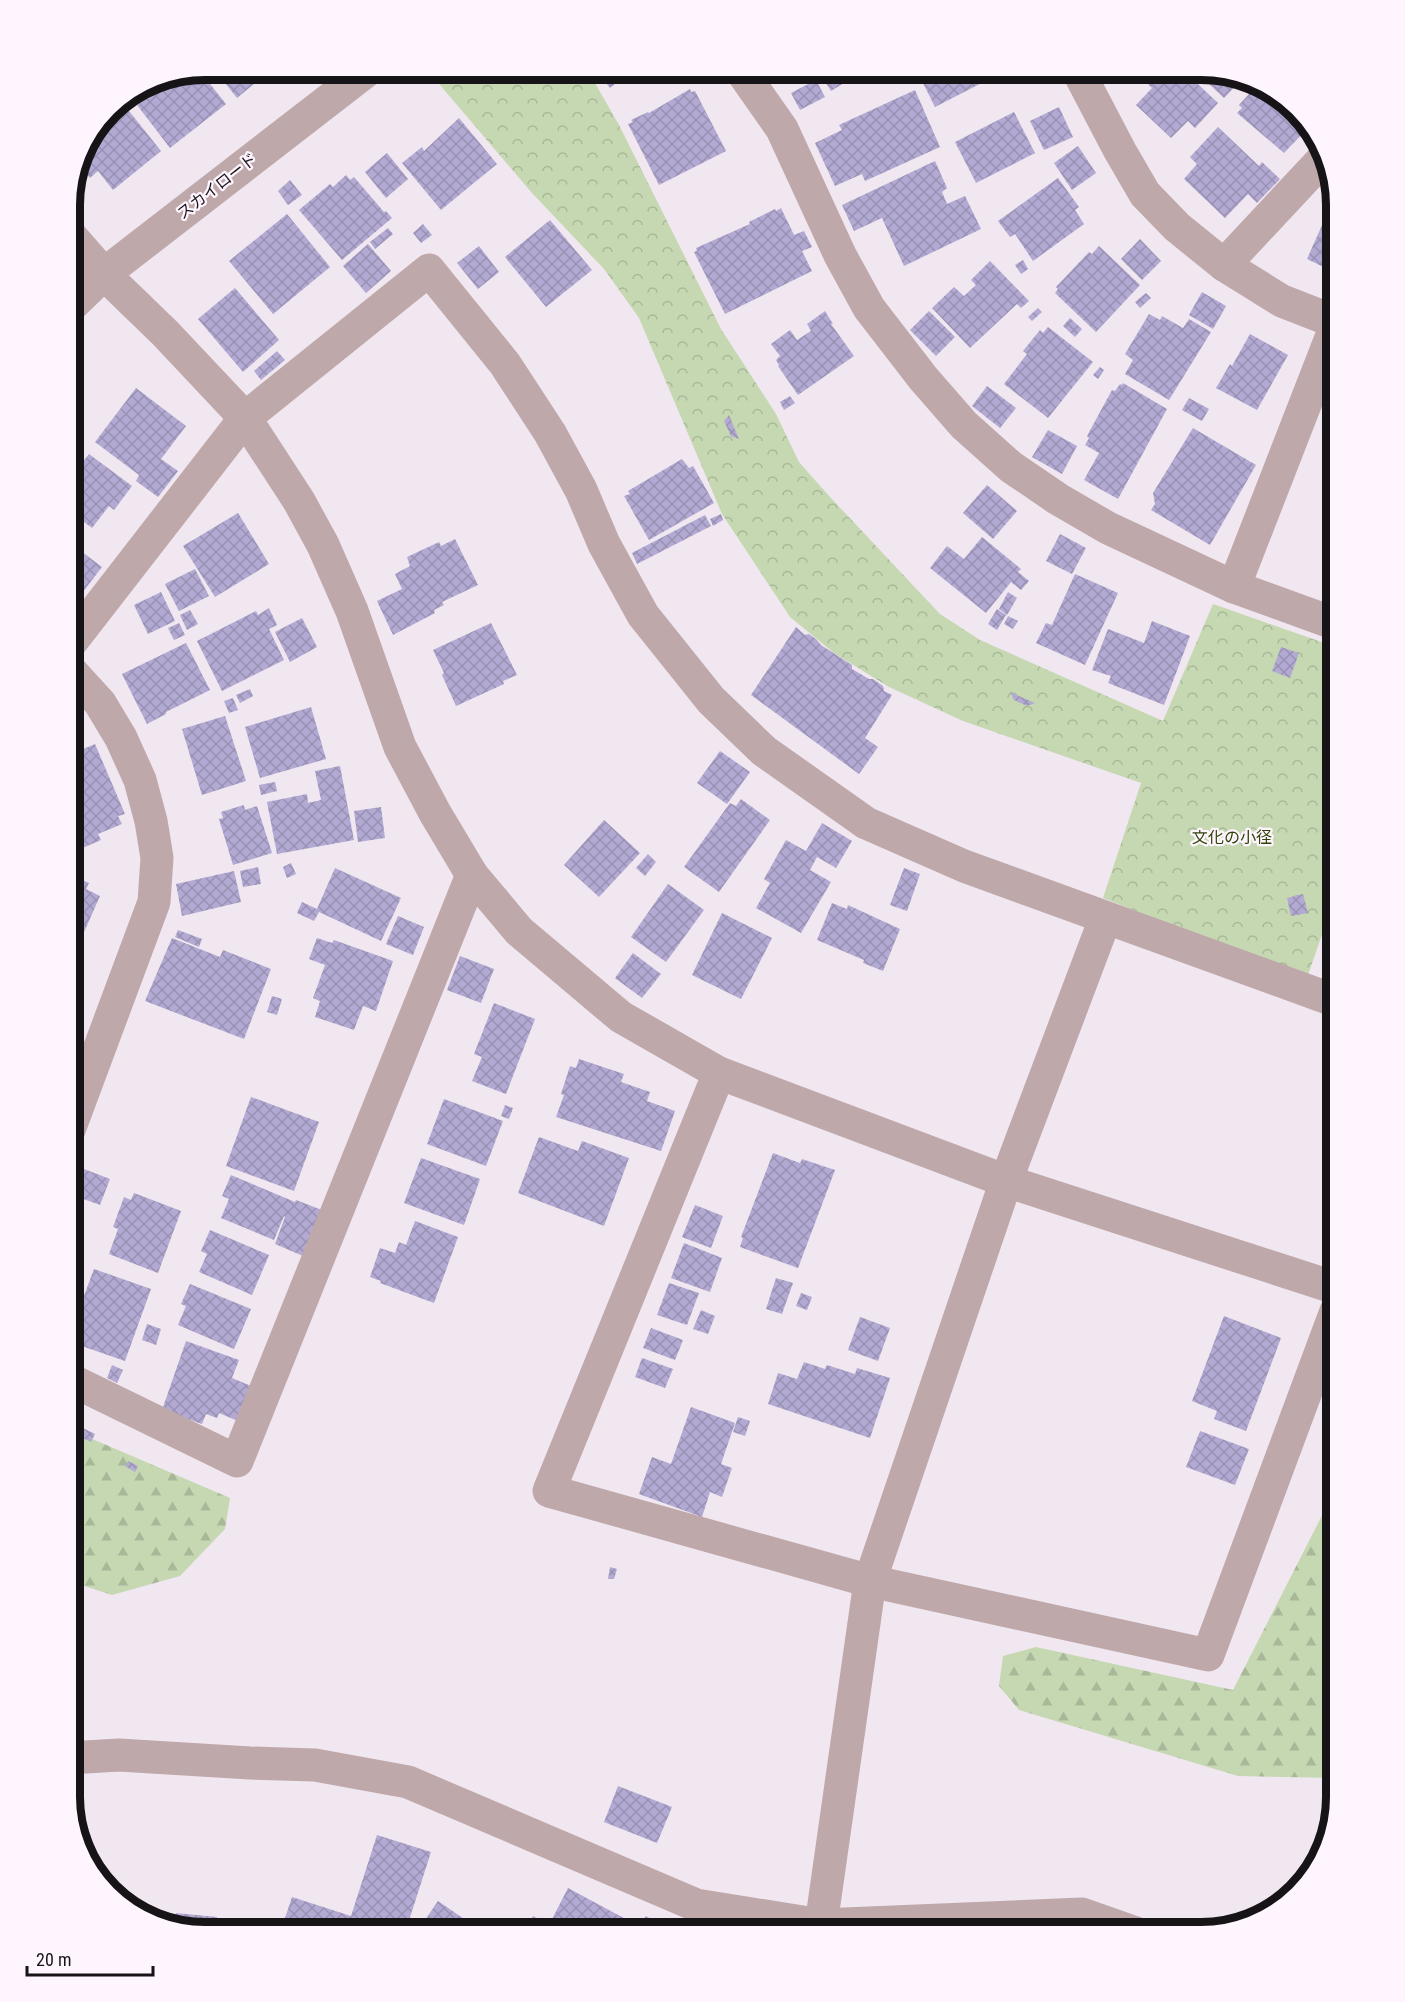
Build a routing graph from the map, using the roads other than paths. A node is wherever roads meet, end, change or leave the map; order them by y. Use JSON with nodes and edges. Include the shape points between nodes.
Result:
{"nodes":[{"id":1,"x":355,"y":80,"type":"edge"},
{"id":2,"x":748,"y":80,"type":"edge"},
{"id":3,"x":1089,"y":80,"type":"edge"},
{"id":4,"x":1318,"y":164,"type":"edge"},
{"id":5,"x":80,"y":247,"type":"edge"},
{"id":6,"x":1224,"y":266,"type":"junction"},
{"id":7,"x":104,"y":274,"type":"junction"},
{"id":8,"x":80,"y":297,"type":"edge"},
{"id":9,"x":1325,"y":319,"type":"edge"},
{"id":10,"x":1325,"y":352,"type":"edge"},
{"id":11,"x":245,"y":418,"type":"junction"},
{"id":12,"x":1234,"y":587,"type":"junction"},
{"id":13,"x":1325,"y":620,"type":"edge"},
{"id":14,"x":80,"y":631,"type":"edge"},
{"id":15,"x":80,"y":681,"type":"edge"},
{"id":16,"x":472,"y":875,"type":"junction"},
{"id":17,"x":1105,"y":919,"type":"junction"},
{"id":18,"x":1325,"y":997,"type":"edge"},
{"id":19,"x":719,"y":1073,"type":"junction"},
{"id":20,"x":80,"y":1100,"type":"edge"},
{"id":21,"x":1006,"y":1181,"type":"junction"},
{"id":22,"x":1325,"y":1284,"type":"edge"},
{"id":23,"x":1325,"y":1341,"type":"edge"},
{"id":24,"x":80,"y":1384,"type":"edge"},
{"id":25,"x":870,"y":1581,"type":"junction"},
{"id":26,"x":80,"y":1757,"type":"edge"},
{"id":27,"x":801,"y":1922,"type":"edge"},
{"id":28,"x":820,"y":1922,"type":"edge"},
{"id":29,"x":891,"y":1922,"type":"edge"},
{"id":30,"x":1105,"y":1922,"type":"edge"}],
"edges":[{"from":1,"to":7,"type":"street","name":"スカイロード"},
{"from":2,"to":12,"type":"street","via":[[782,129],[869,308],[964,425],[1011,466],[1058,499],[1108,528]]},
{"from":3,"to":6,"type":"street","via":[[1120,151],[1145,194]]},
{"from":4,"to":6,"type":"street"},
{"from":5,"to":7,"type":"street"},
{"from":6,"to":9,"type":"street","via":[[1282,301]]},
{"from":7,"to":8,"type":"street","name":"スカイロード"},
{"from":7,"to":11,"type":"street"},
{"from":10,"to":12,"type":"street"},
{"from":11,"to":14,"type":"street"},
{"from":11,"to":16,"type":"street","via":[[323,545],[352,611],[400,747]]},
{"from":11,"to":17,"type":"street","via":[[429,270],[505,364],[544,423],[643,615],[711,700],[764,751],[866,823],[964,867]]},
{"from":12,"to":13,"type":"street"},
{"from":15,"to":20,"type":"street","via":[[100,703],[122,738],[140,780],[157,858],[154,902]]},
{"from":16,"to":19,"type":"street","via":[[519,931],[621,1017]]},
{"from":16,"to":24,"type":"street","via":[[237,1461]]},
{"from":17,"to":18,"type":"street"},
{"from":17,"to":21,"type":"street"},
{"from":19,"to":21,"type":"street"},
{"from":19,"to":25,"type":"street","via":[[549,1491]]},
{"from":21,"to":22,"type":"street"},
{"from":21,"to":25,"type":"street"},
{"from":23,"to":25,"type":"street","via":[[1208,1655]]},
{"from":25,"to":28,"type":"street"},
{"from":26,"to":27,"type":"street","via":[[119,1755],[315,1765],[408,1782],[696,1905]]},
{"from":29,"to":30,"type":"street","via":[[1082,1914]]}]}
